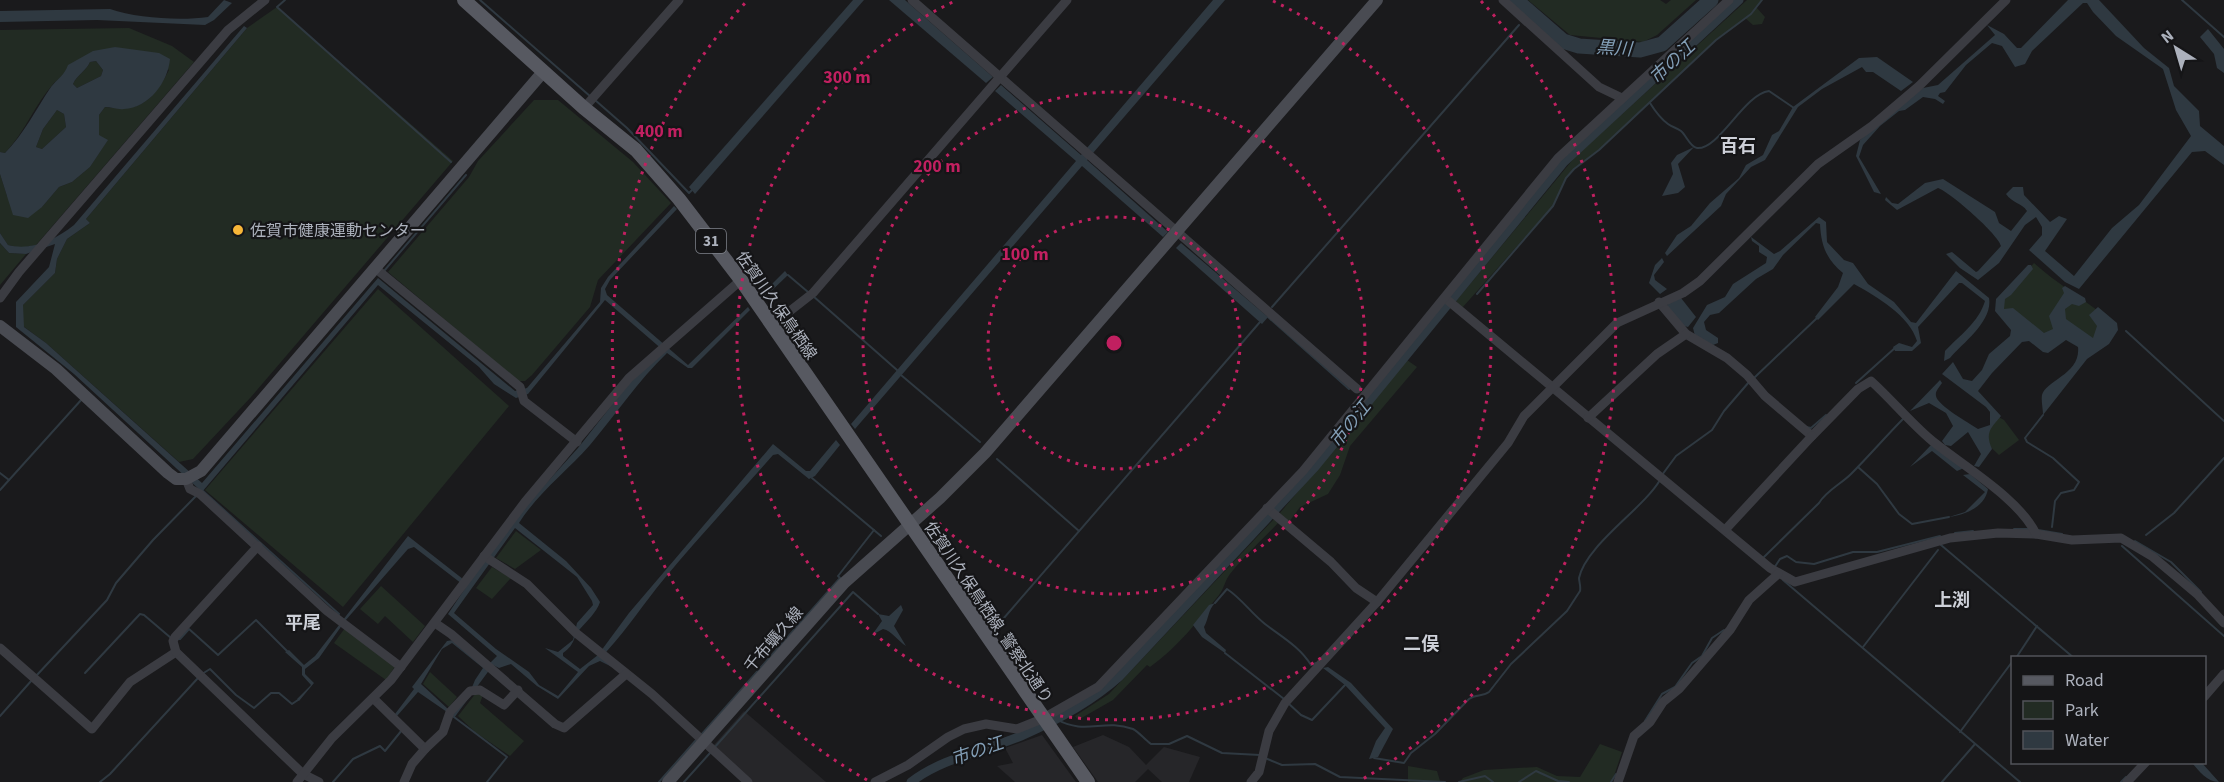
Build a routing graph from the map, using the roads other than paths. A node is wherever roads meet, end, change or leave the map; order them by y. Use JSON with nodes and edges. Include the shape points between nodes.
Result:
{"nodes":[{"id":1,"x":265,"y":0,"type":"edge"},
{"id":2,"x":464,"y":0,"type":"edge"},
{"id":3,"x":679,"y":0,"type":"edge"},
{"id":4,"x":912,"y":0,"type":"edge"},
{"id":5,"x":1067,"y":0,"type":"edge"},
{"id":6,"x":1377,"y":0,"type":"edge"},
{"id":7,"x":1503,"y":0,"type":"edge"},
{"id":8,"x":1729,"y":0,"type":"edge"},
{"id":9,"x":2006,"y":0,"type":"edge"},
{"id":10,"x":543,"y":72,"type":"junction"},
{"id":11,"x":1000,"y":77,"type":"junction"},
{"id":12,"x":1622,"y":98,"type":"junction"},
{"id":13,"x":590,"y":101,"type":"junction"},
{"id":14,"x":1177,"y":231,"type":"junction"},
{"id":15,"x":379,"y":272,"type":"junction"},
{"id":16,"x":741,"y":280,"type":"junction"},
{"id":17,"x":0,"y":298,"type":"edge"},
{"id":18,"x":1445,"y":298,"type":"junction"},
{"id":19,"x":1659,"y":302,"type":"junction"},
{"id":20,"x":772,"y":325,"type":"junction"},
{"id":21,"x":0,"y":326,"type":"edge"},
{"id":22,"x":1686,"y":334,"type":"junction"},
{"id":23,"x":1553,"y":387,"type":"junction"},
{"id":24,"x":1357,"y":389,"type":"dead end"},
{"id":25,"x":1588,"y":418,"type":"junction"},
{"id":26,"x":1812,"y":436,"type":"junction"},
{"id":27,"x":576,"y":442,"type":"junction"},
{"id":28,"x":186,"y":479,"type":"junction"},
{"id":29,"x":1267,"y":508,"type":"junction"},
{"id":30,"x":909,"y":524,"type":"junction"},
{"id":31,"x":1725,"y":530,"type":"junction"},
{"id":32,"x":2034,"y":530,"type":"junction"},
{"id":33,"x":258,"y":546,"type":"junction"},
{"id":34,"x":484,"y":556,"type":"junction"},
{"id":35,"x":1774,"y":572,"type":"junction"},
{"id":36,"x":1377,"y":602,"type":"junction"},
{"id":37,"x":435,"y":623,"type":"junction"},
{"id":38,"x":2224,"y":623,"type":"edge"},
{"id":39,"x":0,"y":648,"type":"edge"},
{"id":40,"x":176,"y":652,"type":"junction"},
{"id":41,"x":401,"y":667,"type":"junction"},
{"id":42,"x":626,"y":674,"type":"junction"},
{"id":43,"x":2224,"y":674,"type":"edge"},
{"id":44,"x":518,"y":690,"type":"junction"},
{"id":45,"x":2206,"y":696,"type":"edge"},
{"id":46,"x":374,"y":699,"type":"junction"},
{"id":47,"x":1045,"y":724,"type":"junction"},
{"id":48,"x":705,"y":743,"type":"junction"},
{"id":49,"x":425,"y":748,"type":"junction"},
{"id":50,"x":2144,"y":764,"type":"edge"},
{"id":51,"x":300,"y":778,"type":"edge"},
{"id":52,"x":1255,"y":781,"type":"edge"},
{"id":53,"x":318,"y":782,"type":"edge"},
{"id":54,"x":404,"y":782,"type":"edge"},
{"id":55,"x":668,"y":782,"type":"edge"},
{"id":56,"x":748,"y":782,"type":"edge"},
{"id":57,"x":875,"y":782,"type":"edge"},
{"id":58,"x":1088,"y":782,"type":"edge"},
{"id":59,"x":1618,"y":782,"type":"edge"},
{"id":60,"x":2127,"y":782,"type":"edge"}],
"edges":[{"from":1,"to":17,"type":"street","via":[[228,30]]},
{"from":2,"to":10,"type":"main road","name":"佐賀川久保鳥栖線","number":"31"},
{"from":3,"to":13,"type":"street"},
{"from":4,"to":11,"type":"street"},
{"from":5,"to":11,"type":"street"},
{"from":6,"to":14,"type":"street","name":"千布蠣久線"},
{"from":7,"to":12,"type":"street","via":[[1599,87]]},
{"from":8,"to":12,"type":"street"},
{"from":9,"to":19,"type":"street","via":[[1919,86],[1818,164],[1720,264],[1683,293]]},
{"from":10,"to":13,"type":"main road","name":"佐賀川久保鳥栖線","number":"31"},
{"from":10,"to":15,"type":"street"},
{"from":11,"to":14,"type":"street"},
{"from":11,"to":20,"type":"street","via":[[811,295]]},
{"from":12,"to":18,"type":"street","via":[[1558,158]]},
{"from":13,"to":16,"type":"main road","name":"佐賀川久保鳥栖線","number":"31","via":[[679,199]]},
{"from":14,"to":24,"type":"street"},
{"from":14,"to":30,"type":"street","name":"千布蠣久線","via":[[985,453]]},
{"from":15,"to":27,"type":"street"},
{"from":15,"to":28,"type":"street","via":[[198,473]]},
{"from":16,"to":20,"type":"main road","name":"佐賀川久保鳥栖線","number":"31"},
{"from":16,"to":27,"type":"street","via":[[629,378]]},
{"from":18,"to":23,"type":"street"},
{"from":18,"to":29,"type":"street","via":[[1303,471]]},
{"from":19,"to":22,"type":"street"},
{"from":19,"to":23,"type":"street","via":[[1617,323]]},
{"from":20,"to":30,"type":"main road","name":"佐賀川久保鳥栖線","number":"31"},
{"from":21,"to":28,"type":"street","via":[[48,362],[168,473]]},
{"from":22,"to":25,"type":"street","via":[[1648,362]]},
{"from":22,"to":26,"type":"street","via":[[1727,358]]},
{"from":23,"to":25,"type":"street"},
{"from":23,"to":36,"type":"street","via":[[1524,416],[1508,442]]},
{"from":25,"to":31,"type":"street"},
{"from":26,"to":31,"type":"street"},
{"from":26,"to":32,"type":"street","via":[[1871,381],[1929,438],[2029,519]]},
{"from":27,"to":34,"type":"street"},
{"from":28,"to":33,"type":"street","via":[[190,489]]},
{"from":29,"to":36,"type":"street"},
{"from":29,"to":47,"type":"street","via":[[1098,687]]},
{"from":30,"to":47,"type":"main road","name":"佐賀川久保鳥栖線, 警察北通り","number":"31"},
{"from":30,"to":48,"type":"street","name":"千布蠣久線","via":[[844,583]]},
{"from":31,"to":35,"type":"street"},
{"from":32,"to":35,"type":"street","via":[[1950,538],[1795,582]]},
{"from":32,"to":38,"type":"street","via":[[2072,540],[2121,538],[2153,557]]},
{"from":33,"to":40,"type":"street","via":[[174,639]]},
{"from":33,"to":41,"type":"street","via":[[342,623]]},
{"from":34,"to":37,"type":"street"},
{"from":34,"to":42,"type":"street","via":[[527,584],[576,633]]},
{"from":35,"to":59,"type":"street","via":[[1730,630],[1634,736]]},
{"from":36,"to":52,"type":"street","via":[[1287,700],[1269,731]]},
{"from":37,"to":41,"type":"street"},
{"from":37,"to":44,"type":"street"},
{"from":39,"to":40,"type":"street","via":[[92,729],[130,682]]},
{"from":40,"to":51,"type":"street"},
{"from":41,"to":46,"type":"street"},
{"from":42,"to":44,"type":"street","via":[[564,728]]},
{"from":42,"to":48,"type":"street"},
{"from":43,"to":45,"type":"street"},
{"from":44,"to":49,"type":"street","via":[[504,705],[480,690],[473,690],[450,712],[443,732]]},
{"from":46,"to":49,"type":"street"},
{"from":46,"to":51,"type":"street","via":[[332,738]]},
{"from":47,"to":57,"type":"street","via":[[1017,729],[986,724],[964,729]]},
{"from":47,"to":58,"type":"main road","name":"佐賀川久保鳥栖線, 警察北通り","number":"31"},
{"from":48,"to":55,"type":"street","name":"千布蠣久線"},
{"from":48,"to":56,"type":"street"},
{"from":49,"to":54,"type":"street"},
{"from":50,"to":60,"type":"street"},
{"from":51,"to":53,"type":"street"}]}
